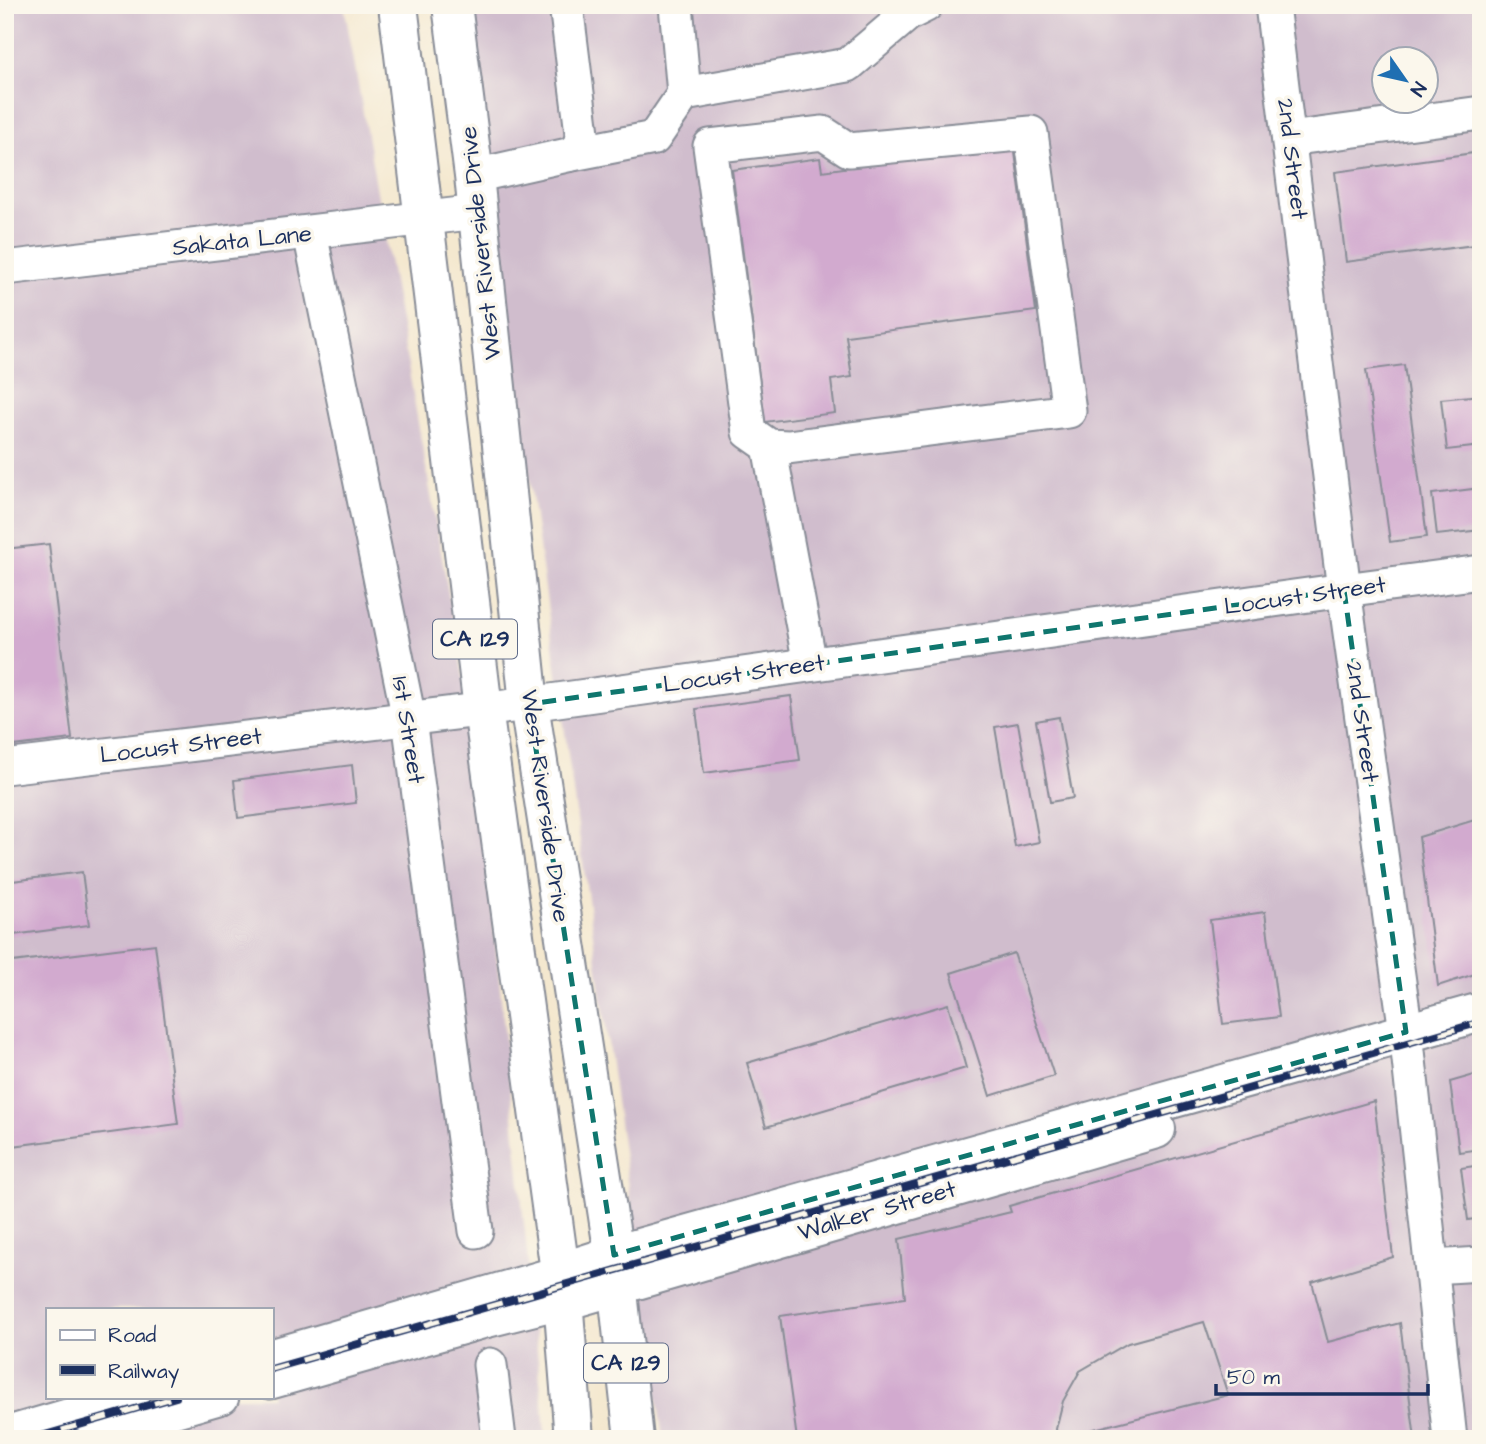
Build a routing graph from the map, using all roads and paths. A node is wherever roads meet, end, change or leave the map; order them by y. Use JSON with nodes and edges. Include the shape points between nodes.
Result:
{"nodes":[{"id":1,"x":398,"y":5,"type":"edge"},
{"id":2,"x":452,"y":5,"type":"edge"},
{"id":3,"x":566,"y":5,"type":"edge"},
{"id":4,"x":676,"y":5,"type":"edge"},
{"id":5,"x":926,"y":5,"type":"edge"},
{"id":6,"x":1272,"y":5,"type":"edge"},
{"id":7,"x":684,"y":94,"type":"junction"},
{"id":8,"x":1481,"y":113,"type":"edge"},
{"id":9,"x":1289,"y":139,"type":"junction"},
{"id":10,"x":572,"y":155,"type":"junction"},
{"id":11,"x":476,"y":194,"type":"junction"},
{"id":12,"x":424,"y":219,"type":"junction"},
{"id":13,"x":310,"y":233,"type":"junction"},
{"id":14,"x":5,"y":268,"type":"edge"},
{"id":15,"x":769,"y":446,"type":"junction"},
{"id":16,"x":1481,"y":572,"type":"edge"},
{"id":17,"x":1344,"y":590,"type":"junction"},
{"id":18,"x":810,"y":664,"type":"junction"},
{"id":19,"x":529,"y":704,"type":"junction"},
{"id":20,"x":483,"y":709,"type":"junction"},
{"id":21,"x":409,"y":719,"type":"junction"},
{"id":22,"x":5,"y":767,"type":"edge"},
{"id":23,"x":1481,"y":1012,"type":"edge"},
{"id":24,"x":1481,"y":1035,"type":"edge"},
{"id":25,"x":1407,"y":1044,"type":"junction"},
{"id":26,"x":476,"y":1231,"type":"dead end"},
{"id":27,"x":1481,"y":1264,"type":"edge"},
{"id":28,"x":1432,"y":1267,"type":"junction"},
{"id":29,"x":615,"y":1270,"type":"junction"},
{"id":30,"x":562,"y":1287,"type":"junction"},
{"id":31,"x":273,"y":1356,"type":"edge"},
{"id":32,"x":490,"y":1365,"type":"dead end"},
{"id":33,"x":273,"y":1381,"type":"edge"},
{"id":34,"x":129,"y":1398,"type":"edge"},
{"id":35,"x":219,"y":1398,"type":"edge"},
{"id":36,"x":5,"y":1434,"type":"edge"},
{"id":37,"x":76,"y":1439,"type":"edge"},
{"id":38,"x":499,"y":1439,"type":"edge"},
{"id":39,"x":574,"y":1439,"type":"edge"},
{"id":40,"x":634,"y":1439,"type":"edge"},
{"id":41,"x":1450,"y":1439,"type":"edge"}],
"edges":[{"from":1,"to":12,"type":"main road","name":"West Riverside Drive","number":"CA 129"},
{"from":2,"to":11,"type":"main road","name":"West Riverside Drive","number":"CA 129"},
{"from":3,"to":10,"type":"street","via":[[582,133],[581,144]]},
{"from":4,"to":7,"type":"street"},
{"from":5,"to":7,"type":"street","via":[[908,14],[848,65]]},
{"from":6,"to":9,"type":"street","name":"2nd Street"},
{"from":7,"to":10,"type":"street","name":"Sakata Lane","via":[[654,138]]},
{"from":8,"to":9,"type":"street"},
{"from":9,"to":17,"type":"street","name":"2nd Street"},
{"from":10,"to":11,"type":"street","name":"Sakata Lane"},
{"from":11,"to":12,"type":"street","name":"Sakata Lane"},
{"from":11,"to":19,"type":"main road","name":"West Riverside Drive","number":"CA 129"},
{"from":12,"to":13,"type":"street","name":"Sakata Lane"},
{"from":12,"to":20,"type":"main road","name":"West Riverside Drive","number":"CA 129"},
{"from":13,"to":14,"type":"street","name":"Sakata Lane"},
{"from":13,"to":21,"type":"street","name":"1st Street"},
{"from":15,"to":15,"type":"street","via":[[1069,411],[1031,133],[849,150],[824,133],[710,146],[749,432]]},
{"from":15,"to":18,"type":"street"},
{"from":16,"to":17,"type":"street","name":"Locust Street"},
{"from":17,"to":18,"type":"street","name":"Locust Street"},
{"from":17,"to":25,"type":"street","name":"2nd Street"},
{"from":18,"to":19,"type":"street","name":"Locust Street"},
{"from":19,"to":20,"type":"street","name":"Locust Street"},
{"from":19,"to":29,"type":"main road","name":"West Riverside Drive","number":"CA 129"},
{"from":20,"to":21,"type":"street","name":"Locust Street"},
{"from":20,"to":30,"type":"main road","name":"West Riverside Drive","number":"CA 129"},
{"from":21,"to":22,"type":"street","name":"Locust Street"},
{"from":21,"to":26,"type":"street","name":"1st Street"},
{"from":23,"to":25,"type":"main road","name":"Walker Street"},
{"from":24,"to":25,"type":"main road","name":"Walker Street"},
{"from":25,"to":28,"type":"street","name":"2nd Street"},
{"from":25,"to":29,"type":"main road","name":"Walker Street"},
{"from":27,"to":28,"type":"street"},
{"from":28,"to":41,"type":"street","name":"2nd Street"},
{"from":29,"to":30,"type":"main road","name":"Walker Street"},
{"from":29,"to":40,"type":"main road","name":"West Riverside Drive","number":"CA 129"},
{"from":30,"to":31,"type":"street","name":"Walker Street"},
{"from":30,"to":33,"type":"street","name":"Walker Street","via":[[485,1321]]},
{"from":30,"to":39,"type":"main road","name":"West Riverside Drive","number":"CA 129"},
{"from":32,"to":38,"type":"street"},
{"from":34,"to":36,"type":"street"},
{"from":35,"to":37,"type":"street"}]}
